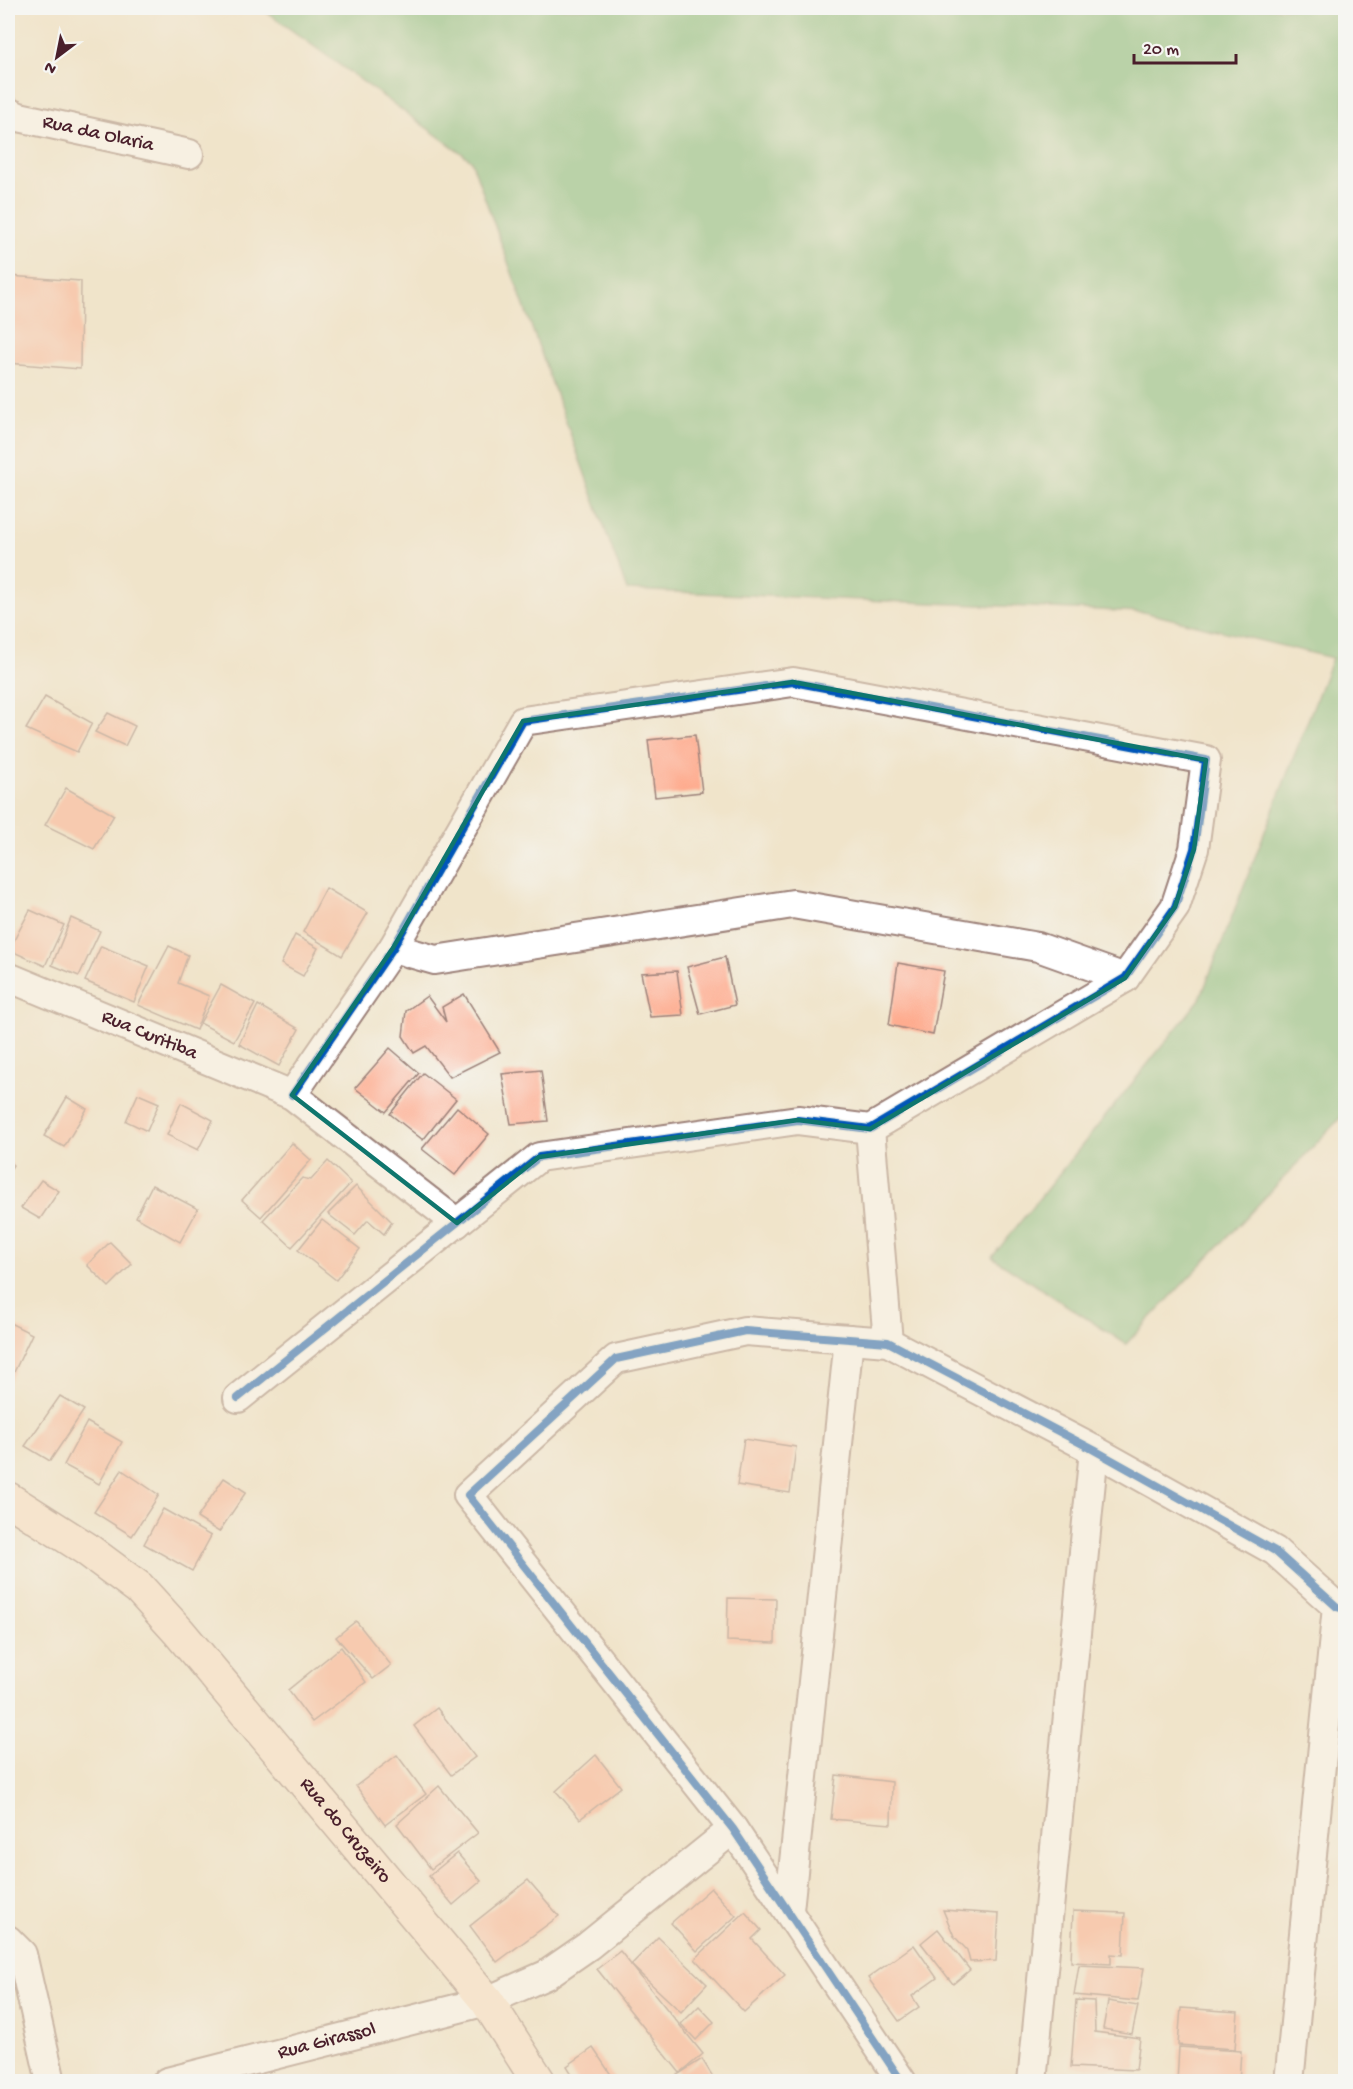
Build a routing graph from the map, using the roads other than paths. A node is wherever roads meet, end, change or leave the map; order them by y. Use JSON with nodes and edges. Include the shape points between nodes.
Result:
{"nodes":[{"id":1,"x":8,"y":112,"type":"edge"},
{"id":2,"x":189,"y":154,"type":"dead end"},
{"id":3,"x":393,"y":948,"type":"junction"},
{"id":4,"x":8,"y":978,"type":"edge"},
{"id":5,"x":1125,"y":978,"type":"junction"},
{"id":6,"x":292,"y":1095,"type":"junction"},
{"id":7,"x":870,"y":1129,"type":"junction"},
{"id":8,"x":458,"y":1223,"type":"junction"},
{"id":9,"x":849,"y":1339,"type":"junction"},
{"id":10,"x":888,"y":1342,"type":"junction"},
{"id":11,"x":238,"y":1398,"type":"dead end"},
{"id":12,"x":1094,"y":1450,"type":"junction"},
{"id":13,"x":8,"y":1499,"type":"edge"},
{"id":14,"x":1341,"y":1608,"type":"edge"},
{"id":15,"x":733,"y":1829,"type":"junction"},
{"id":16,"x":789,"y":1910,"type":"junction"},
{"id":17,"x":15,"y":1947,"type":"edge"},
{"id":18,"x":487,"y":2001,"type":"junction"},
{"id":19,"x":51,"y":2082,"type":"edge"},
{"id":20,"x":168,"y":2082,"type":"edge"},
{"id":21,"x":539,"y":2082,"type":"edge"},
{"id":22,"x":902,"y":2082,"type":"edge"},
{"id":23,"x":1032,"y":2082,"type":"edge"},
{"id":24,"x":1289,"y":2082,"type":"edge"}],
"edges":[{"from":1,"to":2,"type":"street","name":"Rua da Olaria"},
{"from":3,"to":5,"type":"street","via":[[435,960],[792,904],[1038,947]]},
{"from":3,"to":5,"type":"street","via":[[524,721],[793,682],[1206,760],[1194,849],[1175,907]]},
{"from":3,"to":6,"type":"street"},
{"from":4,"to":6,"type":"street","name":"Rua Curitiba"},
{"from":5,"to":7,"type":"street"},
{"from":6,"to":8,"type":"street","name":"Rua Curitiba"},
{"from":7,"to":8,"type":"street","via":[[798,1120],[539,1157]]},
{"from":7,"to":10,"type":"street"},
{"from":8,"to":11,"type":"street"},
{"from":9,"to":10,"type":"street"},
{"from":9,"to":15,"type":"street","via":[[745,1331],[616,1359],[468,1495]]},
{"from":9,"to":16,"type":"street"},
{"from":10,"to":12,"type":"street"},
{"from":12,"to":14,"type":"street","via":[[1275,1551]]},
{"from":12,"to":23,"type":"street"},
{"from":13,"to":18,"type":"street","name":"Rua do Cruzeiro","via":[[139,1588]]},
{"from":14,"to":24,"type":"street"},
{"from":15,"to":16,"type":"street"},
{"from":15,"to":18,"type":"street","name":"Rua Girassol","via":[[588,1946],[546,1975]]},
{"from":16,"to":22,"type":"street"},
{"from":17,"to":19,"type":"street"},
{"from":18,"to":20,"type":"street","name":"Rua Girassol"},
{"from":18,"to":21,"type":"street","name":"Rua do Cruzeiro"}]}
